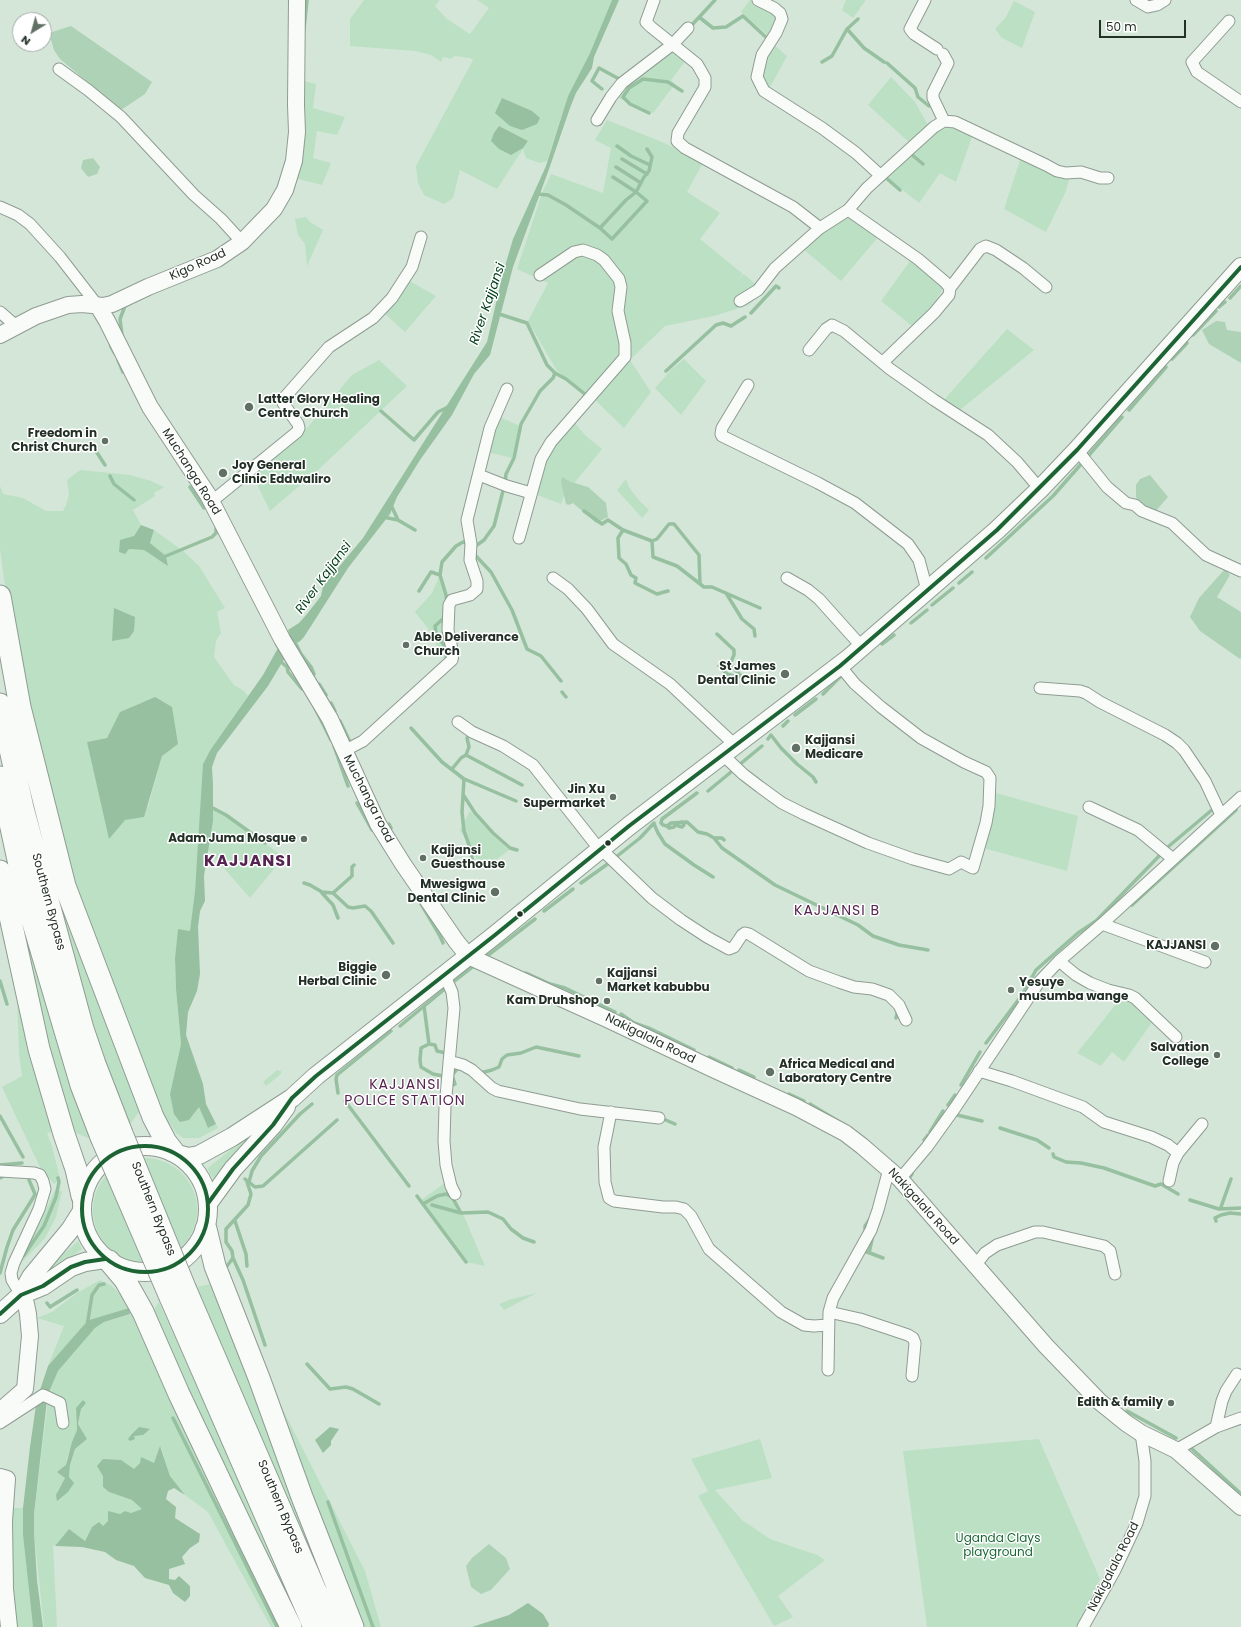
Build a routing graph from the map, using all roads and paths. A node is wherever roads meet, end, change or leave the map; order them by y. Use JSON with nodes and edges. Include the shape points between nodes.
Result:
{"nodes":[{"id":1,"x":297,"y":0,"type":"edge"},
{"id":2,"x":654,"y":0,"type":"edge"},
{"id":3,"x":758,"y":0,"type":"edge"},
{"id":4,"x":925,"y":0,"type":"edge"},
{"id":5,"x":1136,"y":0,"type":"edge"},
{"id":6,"x":1166,"y":0,"type":"edge"},
{"id":7,"x":1229,"y":21,"type":"dead end"},
{"id":8,"x":688,"y":28,"type":"dead end"},
{"id":9,"x":673,"y":44,"type":"junction"},
{"id":10,"x":59,"y":69,"type":"dead end"},
{"id":11,"x":1241,"y":102,"type":"edge"},
{"id":12,"x":597,"y":120,"type":"dead end"},
{"id":13,"x":944,"y":121,"type":"junction"},
{"id":14,"x":880,"y":175,"type":"junction"},
{"id":15,"x":1108,"y":178,"type":"dead end"},
{"id":16,"x":0,"y":207,"type":"edge"},
{"id":17,"x":848,"y":210,"type":"junction"},
{"id":18,"x":820,"y":228,"type":"junction"},
{"id":19,"x":421,"y":236,"type":"dead end"},
{"id":20,"x":242,"y":242,"type":"junction"},
{"id":21,"x":1239,"y":273,"type":"edge"},
{"id":22,"x":540,"y":275,"type":"dead end"},
{"id":23,"x":1046,"y":287,"type":"dead end"},
{"id":24,"x":950,"y":288,"type":"junction"},
{"id":25,"x":740,"y":301,"type":"dead end"},
{"id":26,"x":98,"y":306,"type":"junction"},
{"id":27,"x":0,"y":312,"type":"edge"},
{"id":28,"x":16,"y":326,"type":"junction"},
{"id":29,"x":0,"y":335,"type":"edge"},
{"id":30,"x":809,"y":350,"type":"dead end"},
{"id":31,"x":882,"y":362,"type":"junction"},
{"id":32,"x":748,"y":385,"type":"dead end"},
{"id":33,"x":507,"y":389,"type":"dead end"},
{"id":34,"x":1077,"y":450,"type":"junction"},
{"id":35,"x":479,"y":475,"type":"junction"},
{"id":36,"x":1040,"y":488,"type":"junction"},
{"id":37,"x":531,"y":493,"type":"junction"},
{"id":38,"x":211,"y":502,"type":"junction"},
{"id":39,"x":519,"y":538,"type":"dead end"},
{"id":40,"x":1241,"y":571,"type":"edge"},
{"id":41,"x":553,"y":578,"type":"dead end"},
{"id":42,"x":787,"y":578,"type":"dead end"},
{"id":43,"x":926,"y":590,"type":"junction"},
{"id":44,"x":0,"y":596,"type":"edge"},
{"id":45,"x":862,"y":647,"type":"junction"},
{"id":46,"x":292,"y":654,"type":"joint"},
{"id":47,"x":840,"y":666,"type":"junction"},
{"id":48,"x":1040,"y":688,"type":"dead end"},
{"id":49,"x":0,"y":704,"type":"edge"},
{"id":50,"x":458,"y":722,"type":"dead end"},
{"id":51,"x":729,"y":750,"type":"junction"},
{"id":52,"x":344,"y":751,"type":"junction"},
{"id":53,"x":0,"y":776,"type":"edge"},
{"id":54,"x":1241,"y":797,"type":"edge"},
{"id":55,"x":1089,"y":806,"type":"dead end"},
{"id":56,"x":1221,"y":815,"type":"junction"},
{"id":57,"x":601,"y":849,"type":"junction"},
{"id":58,"x":1173,"y":859,"type":"junction"},
{"id":59,"x":0,"y":871,"type":"edge"},
{"id":60,"x":1102,"y":924,"type":"junction"},
{"id":61,"x":468,"y":956,"type":"junction"},
{"id":62,"x":1059,"y":961,"type":"junction"},
{"id":63,"x":1205,"y":962,"type":"dead end"},
{"id":64,"x":444,"y":974,"type":"junction"},
{"id":65,"x":906,"y":1020,"type":"dead end"},
{"id":66,"x":1176,"y":1036,"type":"dead end"},
{"id":67,"x":449,"y":1061,"type":"junction"},
{"id":68,"x":979,"y":1071,"type":"junction"},
{"id":69,"x":292,"y":1098,"type":"junction"},
{"id":70,"x":611,"y":1112,"type":"junction"},
{"id":71,"x":659,"y":1118,"type":"dead end"},
{"id":72,"x":1202,"y":1124,"type":"dead end"},
{"id":73,"x":111,"y":1134,"type":"junction"},
{"id":74,"x":175,"y":1153,"type":"junction"},
{"id":75,"x":1178,"y":1153,"type":"junction"},
{"id":76,"x":0,"y":1171,"type":"edge"},
{"id":77,"x":895,"y":1174,"type":"junction"},
{"id":78,"x":1169,"y":1181,"type":"dead end"},
{"id":79,"x":455,"y":1194,"type":"dead end"},
{"id":80,"x":209,"y":1202,"type":"junction"},
{"id":81,"x":82,"y":1203,"type":"junction"},
{"id":82,"x":206,"y":1229,"type":"junction"},
{"id":83,"x":107,"y":1260,"type":"junction"},
{"id":84,"x":975,"y":1266,"type":"junction"},
{"id":85,"x":1115,"y":1274,"type":"dead end"},
{"id":86,"x":178,"y":1293,"type":"junction"},
{"id":87,"x":21,"y":1295,"type":"junction"},
{"id":88,"x":829,"y":1312,"type":"junction"},
{"id":89,"x":0,"y":1314,"type":"edge"},
{"id":90,"x":828,"y":1326,"type":"junction"},
{"id":91,"x":828,"y":1370,"type":"dead end"},
{"id":92,"x":1237,"y":1374,"type":"dead end"},
{"id":93,"x":912,"y":1376,"type":"dead end"},
{"id":94,"x":0,"y":1411,"type":"edge"},
{"id":95,"x":1241,"y":1418,"type":"edge"},
{"id":96,"x":0,"y":1423,"type":"edge"},
{"id":97,"x":63,"y":1423,"type":"dead end"},
{"id":98,"x":1216,"y":1427,"type":"junction"},
{"id":99,"x":1141,"y":1432,"type":"junction"},
{"id":100,"x":1176,"y":1450,"type":"junction"},
{"id":101,"x":0,"y":1477,"type":"edge"},
{"id":102,"x":1241,"y":1507,"type":"edge"},
{"id":103,"x":9,"y":1627,"type":"edge"},
{"id":104,"x":291,"y":1627,"type":"edge"},
{"id":105,"x":314,"y":1627,"type":"edge"},
{"id":106,"x":334,"y":1627,"type":"edge"},
{"id":107,"x":353,"y":1627,"type":"edge"},
{"id":108,"x":1083,"y":1627,"type":"edge"}],
"edges":[{"from":1,"to":20,"type":"street","name":"Kigo Road","via":[[297,132],[294,161],[285,190],[274,209]]},
{"from":2,"to":9,"type":"street","via":[[646,22]]},
{"from":3,"to":14,"type":"street","via":[[774,8],[782,19],[762,55],[758,68],[757,77],[764,90],[822,128]]},
{"from":4,"to":13,"type":"street","via":[[910,29],[940,51],[948,63],[932,98]]},
{"from":5,"to":6,"type":"street","via":[[1148,7],[1157,6]]},
{"from":7,"to":11,"type":"street","via":[[1192,62],[1197,72]]},
{"from":8,"to":9,"type":"street"},
{"from":9,"to":12,"type":"street","via":[[622,83]]},
{"from":9,"to":18,"type":"street","via":[[698,64],[705,78],[705,87],[678,133],[677,141],[685,148],[786,203]]},
{"from":10,"to":20,"type":"street","via":[[121,117]]},
{"from":13,"to":14,"type":"street"},
{"from":13,"to":15,"type":"street","via":[[955,122],[1057,171],[1081,172]]},
{"from":14,"to":17,"type":"street"},
{"from":16,"to":26,"type":"street","via":[[30,224],[60,257]]},
{"from":17,"to":18,"type":"street"},
{"from":17,"to":24,"type":"street","via":[[918,259]]},
{"from":18,"to":25,"type":"street","via":[[775,268],[758,290]]},
{"from":19,"to":38,"type":"street","via":[[412,267],[392,298],[374,318],[329,347],[285,397],[283,403],[298,424],[298,432]]},
{"from":20,"to":26,"type":"street","name":"Kigo Road","via":[[218,259],[112,304]]},
{"from":21,"to":34,"type":"main road"},
{"from":22,"to":37,"type":"street","via":[[574,252],[583,250],[604,260],[619,279],[621,287],[618,311],[625,343],[625,357],[551,442],[541,459]]},
{"from":23,"to":24,"type":"street","via":[[1023,268],[986,246],[980,248]]},
{"from":24,"to":31,"type":"street","via":[[949,294],[934,313]]},
{"from":26,"to":28,"type":"street","name":"Kigo Road","via":[[68,305]]},
{"from":26,"to":38,"type":"street","name":"Muchanga Road","via":[[150,407]]},
{"from":27,"to":28,"type":"street"},
{"from":28,"to":29,"type":"street","name":"Kigo Road"},
{"from":30,"to":31,"type":"street","via":[[832,325],[844,331]]},
{"from":31,"to":36,"type":"street","via":[[988,435]]},
{"from":32,"to":43,"type":"street","via":[[720,434],[855,503],[908,544],[919,560]]},
{"from":33,"to":35,"type":"street","via":[[490,428]]},
{"from":34,"to":36,"type":"main road"},
{"from":34,"to":40,"type":"street","via":[[1107,487],[1126,503],[1172,522],[1206,555]]},
{"from":35,"to":37,"type":"street"},
{"from":35,"to":52,"type":"street","via":[[467,520],[471,544],[470,560],[477,589],[470,595],[452,600],[449,605],[448,630],[452,660],[363,741]]},
{"from":36,"to":43,"type":"main road","via":[[997,530]]},
{"from":37,"to":39,"type":"street"},
{"from":38,"to":46,"type":"street","name":"Muchanga Road"},
{"from":41,"to":51,"type":"street","via":[[568,589],[613,644],[670,684]]},
{"from":42,"to":45,"type":"street","via":[[819,599]]},
{"from":43,"to":45,"type":"main road"},
{"from":44,"to":74,"type":"highway","via":[[20,708],[66,886],[153,1117]]},
{"from":45,"to":47,"type":"main road"},
{"from":46,"to":52,"type":"street","name":"Muchanga road","via":[[330,719]]},
{"from":47,"to":51,"type":"main road"},
{"from":47,"to":51,"type":"street","via":[[855,684],[906,727],[937,748],[986,772],[990,778],[986,823],[973,868],[961,862],[949,869],[913,859],[868,843],[804,814],[782,803],[742,774]]},
{"from":48,"to":56,"type":"street","via":[[1086,693],[1177,743],[1205,781]]},
{"from":49,"to":73,"type":"highway","name":"Southern Bypass","via":[[23,808],[83,1029],[95,1064]]},
{"from":50,"to":57,"type":"street","via":[[534,765]]},
{"from":51,"to":57,"type":"main road"},
{"from":52,"to":61,"type":"street","name":"Muchanga road","via":[[378,824]]},
{"from":53,"to":73,"type":"highway","name":"Southern Bypass","via":[[28,906],[81,1085]]},
{"from":54,"to":56,"type":"street"},
{"from":55,"to":58,"type":"street","via":[[1138,830]]},
{"from":56,"to":58,"type":"street"},
{"from":57,"to":61,"type":"main road"},
{"from":57,"to":65,"type":"street","via":[[652,898],[707,937],[729,949],[734,947],[744,933],[749,934],[809,971],[838,982],[889,995],[899,1005]]},
{"from":58,"to":60,"type":"street"},
{"from":59,"to":81,"type":"highway","via":[[39,1049],[76,1169]]},
{"from":60,"to":62,"type":"street"},
{"from":60,"to":63,"type":"street"},
{"from":61,"to":64,"type":"main road"},
{"from":61,"to":77,"type":"street","name":"Nakigalala Road","via":[[816,1116],[845,1133]]},
{"from":62,"to":66,"type":"street","via":[[1090,983],[1135,998]]},
{"from":62,"to":68,"type":"street","via":[[1039,982]]},
{"from":64,"to":67,"type":"street","via":[[452,992],[454,1008]]},
{"from":64,"to":69,"type":"main road"},
{"from":67,"to":70,"type":"street","via":[[472,1070],[498,1091],[572,1107]]},
{"from":67,"to":79,"type":"street","via":[[444,1107],[444,1141],[446,1165]]},
{"from":68,"to":75,"type":"street","via":[[1083,1107],[1104,1122],[1151,1137]]},
{"from":68,"to":77,"type":"street","via":[[927,1147]]},
{"from":69,"to":74,"type":"main road","via":[[199,1155],[188,1157]]},
{"from":69,"to":80,"type":"main road"},
{"from":70,"to":71,"type":"street"},
{"from":70,"to":90,"type":"street","via":[[604,1147],[605,1182],[609,1198],[614,1202],[684,1209],[691,1216],[709,1249],[781,1312],[804,1325]]},
{"from":72,"to":75,"type":"street"},
{"from":73,"to":86,"type":"highway","name":"Southern Bypass","bridge":true},
{"from":74,"to":80,"type":"main road","via":[[187,1161],[194,1170],[203,1183]]},
{"from":74,"to":81,"type":"main road","via":[[153,1146],[120,1150],[102,1161],[88,1178]]},
{"from":75,"to":78,"type":"street"},
{"from":76,"to":87,"type":"street","via":[[40,1175],[45,1189],[39,1210],[11,1273]]},
{"from":77,"to":84,"type":"street","name":"Nakigalala Road"},
{"from":77,"to":88,"type":"street","via":[[870,1230],[833,1298]]},
{"from":80,"to":82,"type":"main road"},
{"from":81,"to":83,"type":"main road","via":[[83,1223],[87,1235],[93,1247]]},
{"from":81,"to":87,"type":"main road","via":[[70,1230],[31,1276]]},
{"from":82,"to":83,"type":"main road","via":[[195,1246],[179,1262],[162,1270],[143,1274],[125,1270]]},
{"from":82,"to":107,"type":"highway","via":[[215,1266]]},
{"from":83,"to":87,"type":"main road","via":[[92,1260],[75,1266],[43,1286]]},
{"from":83,"to":104,"type":"highway","via":[[125,1280],[143,1312],[225,1492]]},
{"from":84,"to":85,"type":"street","via":[[985,1253],[997,1245],[1035,1232],[1043,1232],[1104,1246],[1110,1251]]},
{"from":84,"to":99,"type":"street","name":"Nakigalala Road","via":[[1100,1402]]},
{"from":86,"to":105,"type":"highway","name":"Southern Bypass"},
{"from":86,"to":106,"type":"highway","name":"Southern Bypass"},
{"from":87,"to":89,"type":"main road"},
{"from":87,"to":94,"type":"street","via":[[26,1304],[30,1336],[25,1389]]},
{"from":88,"to":90,"type":"street"},
{"from":88,"to":93,"type":"street","via":[[875,1323],[913,1338],[915,1343]]},
{"from":90,"to":91,"type":"street"},
{"from":92,"to":98,"type":"street","via":[[1222,1401]]},
{"from":95,"to":98,"type":"street"},
{"from":96,"to":97,"type":"street","via":[[43,1395],[60,1403]]},
{"from":98,"to":100,"type":"street"},
{"from":99,"to":100,"type":"street"},
{"from":99,"to":108,"type":"street","name":"Nakigalala Road","via":[[1145,1462],[1145,1496],[1137,1523],[1116,1570]]},
{"from":100,"to":102,"type":"street"},
{"from":101,"to":103,"type":"street","via":[[7,1479],[4,1529],[5,1589]]}]}
